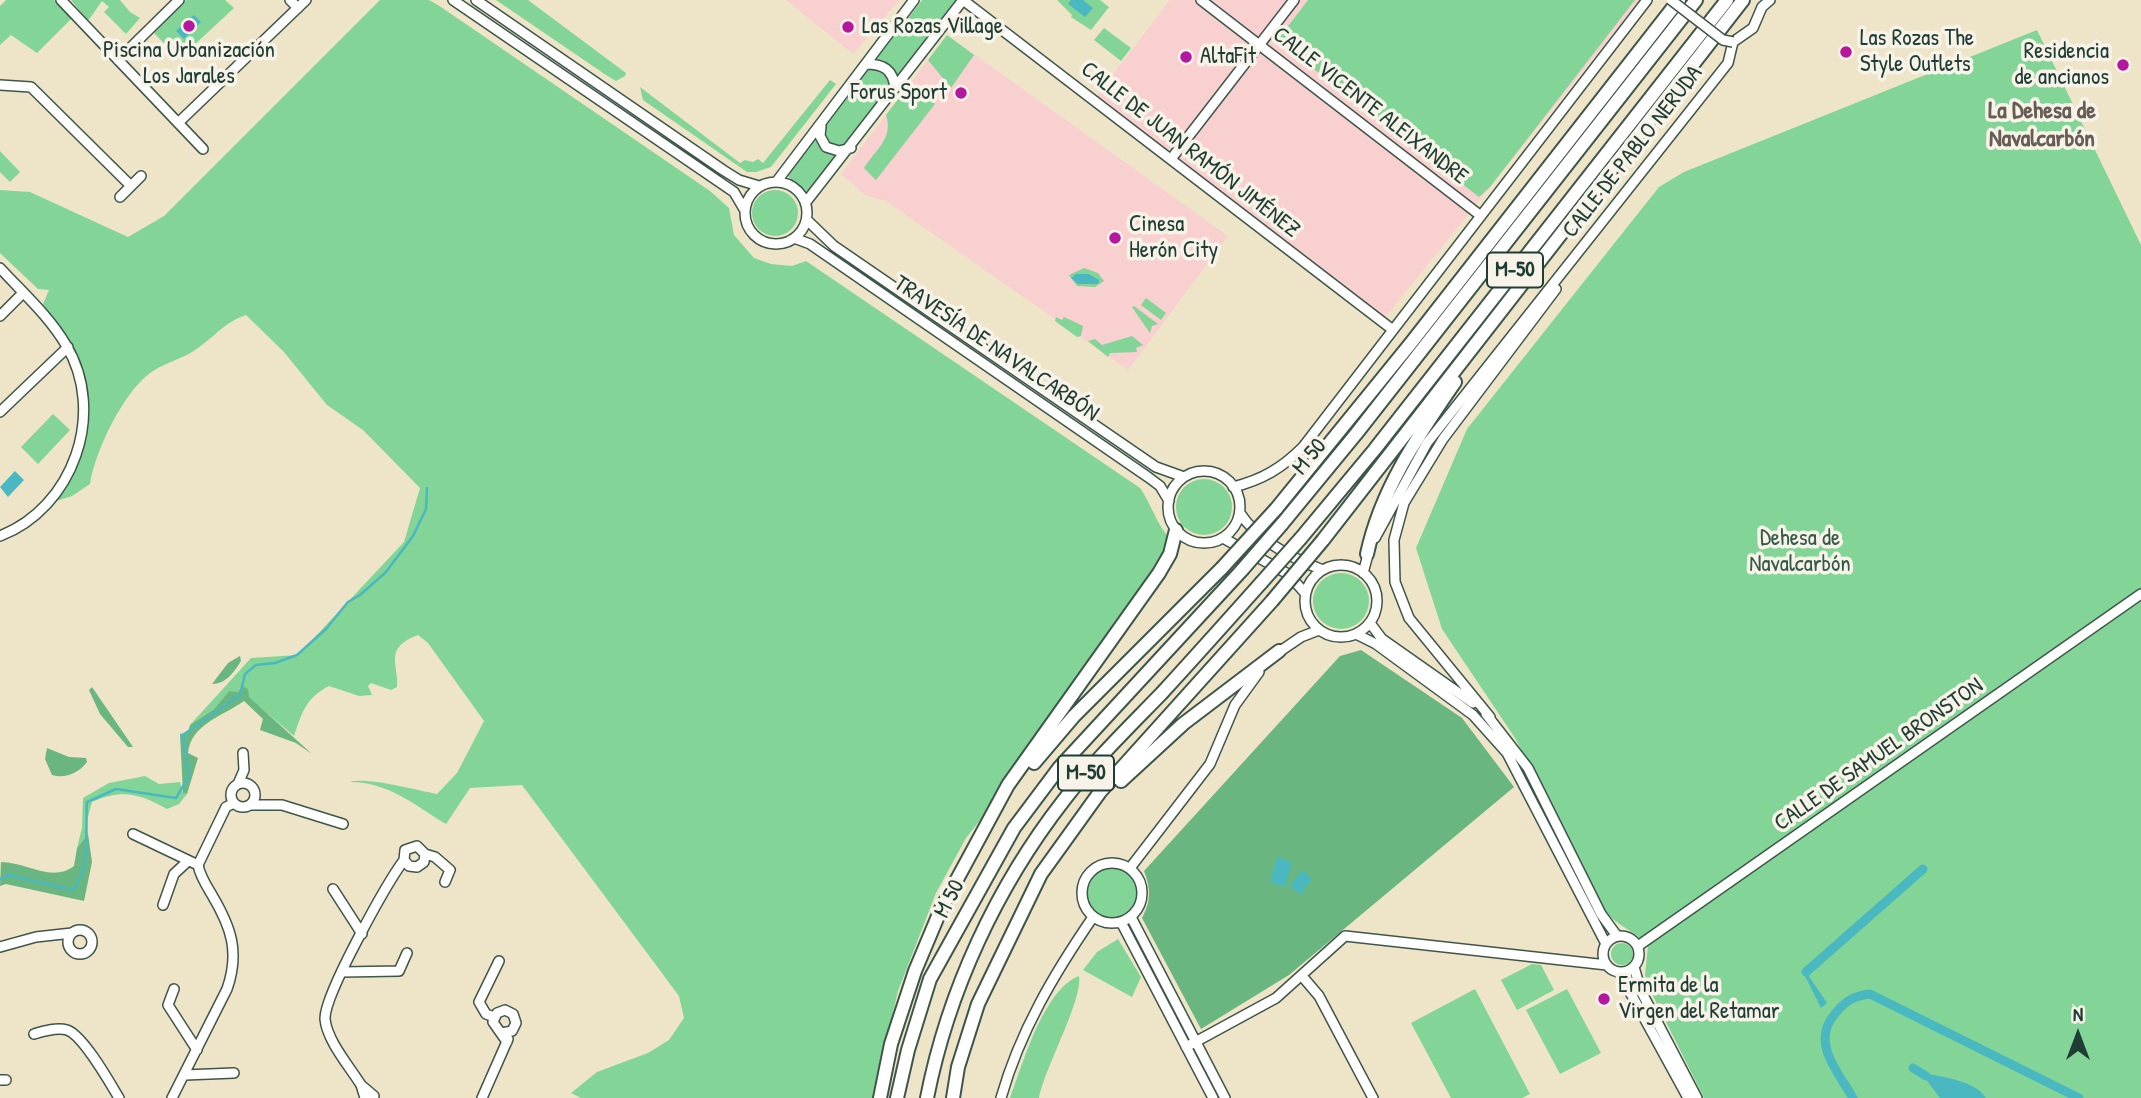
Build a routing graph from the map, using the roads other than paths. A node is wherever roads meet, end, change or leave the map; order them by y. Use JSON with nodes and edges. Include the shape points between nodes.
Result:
{"nodes":[{"id":1,"x":61,"y":0,"type":"edge"},
{"id":2,"x":179,"y":0,"type":"edge"},
{"id":3,"x":290,"y":0,"type":"edge"},
{"id":4,"x":306,"y":0,"type":"edge"},
{"id":5,"x":453,"y":0,"type":"edge"},
{"id":6,"x":476,"y":0,"type":"edge"},
{"id":7,"x":914,"y":0,"type":"edge"},
{"id":8,"x":963,"y":0,"type":"edge"},
{"id":9,"x":1202,"y":0,"type":"edge"},
{"id":10,"x":1294,"y":0,"type":"edge"},
{"id":11,"x":1647,"y":0,"type":"edge"},
{"id":12,"x":1671,"y":0,"type":"edge"},
{"id":13,"x":1679,"y":0,"type":"edge"},
{"id":14,"x":1696,"y":0,"type":"edge"},
{"id":15,"x":1727,"y":0,"type":"edge"},
{"id":16,"x":1743,"y":0,"type":"edge"},
{"id":17,"x":1770,"y":0,"type":"edge"},
{"id":18,"x":1760,"y":3,"type":"edge"},
{"id":19,"x":298,"y":8,"type":"junction"},
{"id":20,"x":1733,"y":42,"type":"junction"},
{"id":21,"x":1259,"y":45,"type":"junction"},
{"id":22,"x":118,"y":60,"type":"junction"},
{"id":23,"x":866,"y":64,"type":"junction"},
{"id":24,"x":0,"y":85,"type":"edge"},
{"id":25,"x":895,"y":88,"type":"junction"},
{"id":26,"x":178,"y":123,"type":"junction"},
{"id":27,"x":821,"y":124,"type":"junction"},
{"id":28,"x":851,"y":148,"type":"junction"},
{"id":29,"x":203,"y":149,"type":"dead end"},
{"id":30,"x":1171,"y":159,"type":"junction"},
{"id":31,"x":141,"y":176,"type":"dead end"},
{"id":32,"x":777,"y":181,"type":"junction"},
{"id":33,"x":131,"y":186,"type":"junction"},
{"id":34,"x":759,"y":186,"type":"junction"},
{"id":35,"x":120,"y":198,"type":"dead end"},
{"id":36,"x":806,"y":202,"type":"junction"},
{"id":37,"x":744,"y":209,"type":"junction"},
{"id":38,"x":1481,"y":216,"type":"junction"},
{"id":39,"x":807,"y":220,"type":"junction"},
{"id":40,"x":794,"y":239,"type":"junction"},
{"id":41,"x":1590,"y":239,"type":"junction"},
{"id":42,"x":1549,"y":250,"type":"junction"},
{"id":43,"x":0,"y":268,"type":"edge"},
{"id":44,"x":23,"y":293,"type":"junction"},
{"id":45,"x":0,"y":316,"type":"edge"},
{"id":46,"x":1392,"y":330,"type":"junction"},
{"id":47,"x":68,"y":347,"type":"junction"},
{"id":48,"x":0,"y":412,"type":"edge"},
{"id":49,"x":1184,"y":477,"type":"junction"},
{"id":50,"x":1233,"y":487,"type":"junction"},
{"id":51,"x":1168,"y":501,"type":"junction"},
{"id":52,"x":1240,"y":513,"type":"junction"},
{"id":53,"x":1176,"y":530,"type":"junction"},
{"id":54,"x":1,"y":535,"type":"edge"},
{"id":55,"x":1223,"y":538,"type":"junction"},
{"id":56,"x":1367,"y":554,"type":"junction"},
{"id":57,"x":1323,"y":570,"type":"junction"},
{"id":58,"x":1363,"y":573,"type":"junction"},
{"id":59,"x":1305,"y":593,"type":"junction"},
{"id":60,"x":2141,"y":594,"type":"edge"},
{"id":61,"x":1370,"y":623,"type":"junction"},
{"id":62,"x":1319,"y":630,"type":"junction"},
{"id":63,"x":1356,"y":634,"type":"junction"},
{"id":64,"x":1279,"y":651,"type":"junction"},
{"id":65,"x":1490,"y":717,"type":"junction"},
{"id":66,"x":243,"y":752,"type":"dead end"},
{"id":67,"x":238,"y":784,"type":"junction"},
{"id":68,"x":234,"y":803,"type":"junction"},
{"id":69,"x":251,"y":805,"type":"junction"},
{"id":70,"x":344,"y":824,"type":"dead end"},
{"id":71,"x":133,"y":834,"type":"dead end"},
{"id":72,"x":972,"y":852,"type":"junction"},
{"id":73,"x":425,"y":854,"type":"junction"},
{"id":74,"x":404,"y":860,"type":"junction"},
{"id":75,"x":188,"y":861,"type":"junction"},
{"id":76,"x":198,"y":865,"type":"junction"},
{"id":77,"x":1130,"y":868,"type":"junction"},
{"id":78,"x":1041,"y":874,"type":"junction"},
{"id":79,"x":446,"y":882,"type":"dead end"},
{"id":80,"x":333,"y":889,"type":"dead end"},
{"id":81,"x":163,"y":905,"type":"dead end"},
{"id":82,"x":1093,"y":917,"type":"junction"},
{"id":83,"x":1131,"y":917,"type":"junction"},
{"id":84,"x":1121,"y":922,"type":"junction"},
{"id":85,"x":72,"y":933,"type":"dead end"},
{"id":86,"x":362,"y":934,"type":"junction"},
{"id":87,"x":954,"y":936,"type":"junction"},
{"id":88,"x":1617,"y":936,"type":"junction"},
{"id":89,"x":1638,"y":946,"type":"junction"},
{"id":90,"x":0,"y":947,"type":"edge"},
{"id":91,"x":1604,"y":949,"type":"junction"},
{"id":92,"x":407,"y":953,"type":"dead end"},
{"id":93,"x":499,"y":961,"type":"dead end"},
{"id":94,"x":1582,"y":961,"type":"junction"},
{"id":95,"x":1607,"y":965,"type":"junction"},
{"id":96,"x":1634,"y":967,"type":"junction"},
{"id":97,"x":342,"y":972,"type":"junction"},
{"id":98,"x":1619,"y":972,"type":"junction"},
{"id":99,"x":1302,"y":976,"type":"junction"},
{"id":100,"x":174,"y":989,"type":"dead end"},
{"id":101,"x":957,"y":994,"type":"junction"},
{"id":102,"x":494,"y":1017,"type":"junction"},
{"id":103,"x":34,"y":1034,"type":"dead end"},
{"id":104,"x":504,"y":1037,"type":"junction"},
{"id":105,"x":1196,"y":1042,"type":"junction"},
{"id":106,"x":1186,"y":1047,"type":"junction"},
{"id":107,"x":197,"y":1050,"type":"junction"},
{"id":108,"x":234,"y":1073,"type":"dead end"},
{"id":109,"x":185,"y":1075,"type":"junction"},
{"id":110,"x":371,"y":1097,"type":"edge"},
{"id":111,"x":119,"y":1098,"type":"edge"},
{"id":112,"x":172,"y":1098,"type":"edge"},
{"id":113,"x":482,"y":1098,"type":"edge"},
{"id":114,"x":880,"y":1098,"type":"edge"},
{"id":115,"x":897,"y":1098,"type":"edge"},
{"id":116,"x":904,"y":1098,"type":"edge"},
{"id":117,"x":927,"y":1098,"type":"edge"},
{"id":118,"x":936,"y":1098,"type":"edge"},
{"id":119,"x":953,"y":1098,"type":"edge"},
{"id":120,"x":1001,"y":1098,"type":"edge"},
{"id":121,"x":1213,"y":1098,"type":"edge"},
{"id":122,"x":1225,"y":1098,"type":"edge"},
{"id":123,"x":1373,"y":1098,"type":"edge"},
{"id":124,"x":1688,"y":1098,"type":"edge"},
{"id":125,"x":1697,"y":1098,"type":"edge"}],
"edges":[{"from":1,"to":22,"type":"street"},
{"from":2,"to":22,"type":"street"},
{"from":3,"to":19,"type":"street"},
{"from":4,"to":19,"type":"street"},
{"from":5,"to":37,"type":"street","name":"TRAVESÍA DE NAVALCARBÓN","via":[[734,192]]},
{"from":6,"to":34,"type":"street","via":[[738,180]]},
{"from":7,"to":23,"type":"street"},
{"from":8,"to":25,"type":"street"},
{"from":8,"to":30,"type":"street","name":"CALLE DE JUAN RAMÓN JIMÉNEZ"},
{"from":9,"to":21,"type":"street","name":"CALLE VICENTE ALEIXANDRE"},
{"from":10,"to":21,"type":"street"},
{"from":11,"to":38,"type":"street"},
{"from":12,"to":20,"type":"street","bridge":true,"via":[[1723,40]]},
{"from":13,"to":72,"type":"highway","bridge":true,"via":[[1412,343],[1276,509],[1074,716],[1003,804]]},
{"from":14,"to":87,"type":"highway","name":"M 50","number":"M-50","bridge":true,"via":[[1282,524],[1059,768],[1014,828]]},
{"from":15,"to":101,"type":"highway","number":"M-50","bridge":true,"via":[[1383,438],[1261,583],[1064,800],[1008,884]]},
{"from":16,"to":42,"type":"highway"},
{"from":17,"to":18,"type":"street","name":"CALLE DE PABLO NERUDA"},
{"from":18,"to":20,"type":"street","name":"CALLE DE PABLO NERUDA","via":[[1753,28]]},
{"from":19,"to":26,"type":"street"},
{"from":20,"to":41,"type":"street","name":"CALLE DE PABLO NERUDA","via":[[1728,62]]},
{"from":21,"to":30,"type":"street"},
{"from":21,"to":38,"type":"street","name":"CALLE VICENTE ALEIXANDRE"},
{"from":22,"to":26,"type":"street"},
{"from":23,"to":25,"type":"street","via":[[887,68]]},
{"from":23,"to":27,"type":"street"},
{"from":24,"to":33,"type":"street","via":[[31,87]]},
{"from":25,"to":28,"type":"street"},
{"from":26,"to":29,"type":"street"},
{"from":27,"to":28,"type":"street","via":[[820,136],[826,147]]},
{"from":27,"to":32,"type":"street"},
{"from":28,"to":36,"type":"street"},
{"from":30,"to":46,"type":"street","name":"CALLE DE JUAN RAMÓN JIMÉNEZ"},
{"from":31,"to":33,"type":"street"},
{"from":32,"to":34,"type":"street"},
{"from":32,"to":36,"type":"street","via":[[794,187]]},
{"from":33,"to":35,"type":"street"},
{"from":34,"to":37,"type":"street"},
{"from":36,"to":39,"type":"street"},
{"from":37,"to":40,"type":"street","name":"TRAVESÍA DE NAVALCARBÓN","via":[[747,227],[760,240],[777,244]]},
{"from":38,"to":46,"type":"street"},
{"from":39,"to":40,"type":"street"},
{"from":39,"to":49,"type":"street","name":"TRAVESÍA DE NAVALCARBÓN","via":[[834,246],[1156,467]]},
{"from":40,"to":51,"type":"street","name":"TRAVESÍA DE NAVALCARBÓN","via":[[810,244],[1149,477]]},
{"from":41,"to":56,"type":"street","name":"CALLE DE PABLO NERUDA","via":[[1427,443]]},
{"from":41,"to":65,"type":"street","via":[[1538,316],[1443,439],[1404,503],[1394,540],[1395,582],[1409,618]]},
{"from":42,"to":56,"type":"highway","via":[[1402,462],[1373,526]]},
{"from":42,"to":78,"type":"highway","bridge":true,"via":[[1323,540],[1100,792]]},
{"from":43,"to":44,"type":"street"},
{"from":44,"to":45,"type":"street"},
{"from":44,"to":47,"type":"street"},
{"from":46,"to":50,"type":"street","via":[[1287,463],[1259,480]]},
{"from":47,"to":48,"type":"street"},
{"from":47,"to":54,"type":"street","via":[[81,383],[84,416],[79,451],[65,483],[38,514]]},
{"from":49,"to":50,"type":"street","name":"TRAVESÍA DE NAVALCARBÓN","via":[[1216,474]]},
{"from":49,"to":51,"type":"street"},
{"from":50,"to":52,"type":"street"},
{"from":51,"to":53,"type":"street","name":"TRAVESÍA DE NAVALCARBÓN"},
{"from":52,"to":55,"type":"street"},
{"from":52,"to":57,"type":"street","via":[[1258,536]]},
{"from":53,"to":55,"type":"street","via":[[1198,543]]},
{"from":53,"to":72,"type":"highway","via":[[1159,573],[1008,785]]},
{"from":55,"to":59,"type":"street","via":[[1288,573]]},
{"from":56,"to":58,"type":"street","name":"CALLE DE PABLO NERUDA"},
{"from":57,"to":58,"type":"street","via":[[1341,565]]},
{"from":57,"to":59,"type":"street"},
{"from":58,"to":61,"type":"street","via":[[1376,591]]},
{"from":59,"to":62,"type":"street","via":[[1308,616]]},
{"from":60,"to":89,"type":"street","name":"CALLE DE SAMUEL BRONSTON"},
{"from":61,"to":63,"type":"street"},
{"from":61,"to":65,"type":"street","via":[[1382,639]]},
{"from":62,"to":63,"type":"street","via":[[1337,637]]},
{"from":62,"to":64,"type":"street"},
{"from":63,"to":91,"type":"street","via":[[1473,715],[1507,752]]},
{"from":64,"to":77,"type":"street","via":[[1254,676],[1235,705],[1210,764]]},
{"from":64,"to":78,"type":"highway","via":[[1142,759]]},
{"from":65,"to":88,"type":"street","via":[[1528,768],[1601,915]]},
{"from":66,"to":67,"type":"street","via":[[244,770]]},
{"from":67,"to":68,"type":"street","via":[[231,795]]},
{"from":67,"to":69,"type":"street","via":[[254,789]]},
{"from":68,"to":69,"type":"street"},
{"from":68,"to":76,"type":"street","via":[[226,807]]},
{"from":69,"to":70,"type":"street","via":[[282,806]]},
{"from":71,"to":75,"type":"street"},
{"from":72,"to":114,"type":"highway","via":[[915,971],[891,1044]]},
{"from":73,"to":74,"type":"street","via":[[417,867]]},
{"from":73,"to":74,"type":"street","via":[[412,846],[405,850]]},
{"from":73,"to":79,"type":"street","via":[[450,870]]},
{"from":74,"to":86,"type":"street"},
{"from":75,"to":76,"type":"street"},
{"from":75,"to":81,"type":"street","via":[[174,874]]},
{"from":76,"to":107,"type":"street","via":[[228,921],[234,955],[227,989]]},
{"from":77,"to":82,"type":"street","via":[[1112,862],[1088,874],[1081,892]]},
{"from":77,"to":83,"type":"street","via":[[1143,892]]},
{"from":78,"to":119,"type":"highway","via":[[978,1004]]},
{"from":80,"to":86,"type":"street"},
{"from":82,"to":84,"type":"street"},
{"from":82,"to":120,"type":"street","via":[[1051,979],[1028,1024]]},
{"from":83,"to":84,"type":"street"},
{"from":83,"to":105,"type":"street"},
{"from":84,"to":106,"type":"street"},
{"from":85,"to":90,"type":"street"},
{"from":86,"to":97,"type":"street"},
{"from":87,"to":115,"type":"highway","via":[[930,979]]},
{"from":87,"to":116,"type":"highway","number":"M-50"},
{"from":88,"to":89,"type":"street","via":[[1630,937]]},
{"from":88,"to":91,"type":"street"},
{"from":89,"to":96,"type":"street","via":[[1640,957]]},
{"from":91,"to":94,"type":"street"},
{"from":91,"to":95,"type":"street"},
{"from":92,"to":97,"type":"street","via":[[399,971]]},
{"from":93,"to":102,"type":"street","via":[[479,1002],[486,1014]]},
{"from":94,"to":95,"type":"street"},
{"from":94,"to":99,"type":"street","via":[[1345,936]]},
{"from":95,"to":98,"type":"street"},
{"from":96,"to":98,"type":"street"},
{"from":96,"to":125,"type":"street","via":[[1641,991]]},
{"from":97,"to":110,"type":"street","via":[[328,1002],[326,1023]]},
{"from":98,"to":124,"type":"street"},
{"from":99,"to":105,"type":"street","via":[[1276,998]]},
{"from":99,"to":123,"type":"street","via":[[1319,996]]},
{"from":100,"to":107,"type":"street","via":[[168,1005]]},
{"from":101,"to":117,"type":"highway","number":"M-50"},
{"from":101,"to":118,"type":"highway"},
{"from":102,"to":104,"type":"street","via":[[494,1027]]},
{"from":102,"to":104,"type":"street","via":[[501,1010],[516,1018],[512,1031]]},
{"from":103,"to":111,"type":"street","via":[[68,1030],[79,1038]]},
{"from":104,"to":113,"type":"street"},
{"from":105,"to":106,"type":"street"},
{"from":105,"to":122,"type":"street"},
{"from":106,"to":121,"type":"street"},
{"from":107,"to":109,"type":"street"},
{"from":108,"to":109,"type":"street"},
{"from":109,"to":112,"type":"street"}]}
